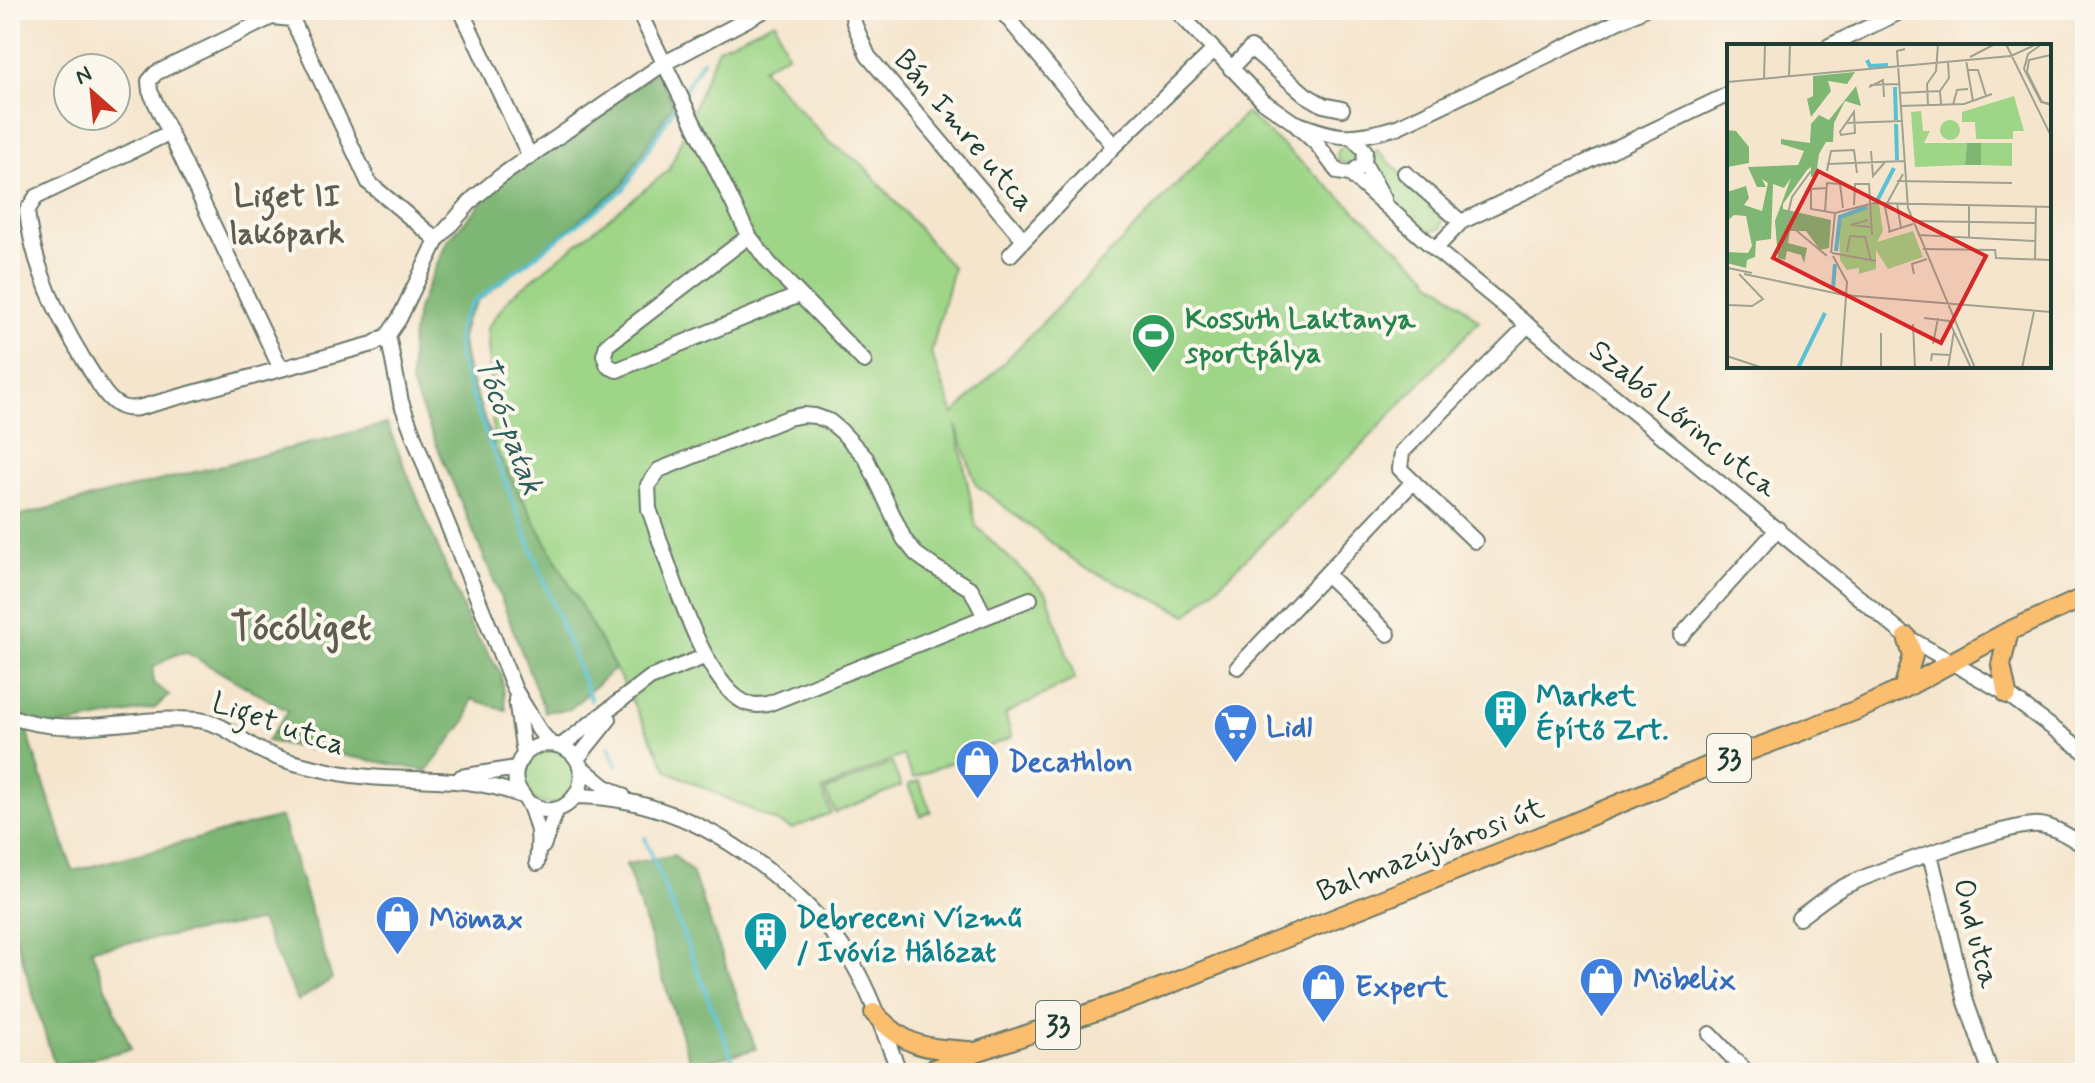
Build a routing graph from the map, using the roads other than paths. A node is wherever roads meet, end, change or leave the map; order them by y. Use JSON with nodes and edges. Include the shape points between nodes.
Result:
{"nodes":[{"id":1,"x":461,"y":10,"type":"edge"},
{"id":2,"x":638,"y":10,"type":"edge"},
{"id":3,"x":765,"y":10,"type":"edge"},
{"id":4,"x":852,"y":10,"type":"edge"},
{"id":5,"x":1001,"y":10,"type":"edge"},
{"id":6,"x":1642,"y":10,"type":"edge"},
{"id":7,"x":1904,"y":10,"type":"edge"},
{"id":8,"x":1186,"y":14,"type":"edge"},
{"id":9,"x":1833,"y":44,"type":"edge"},
{"id":10,"x":1213,"y":51,"type":"junction"},
{"id":11,"x":663,"y":64,"type":"junction"},
{"id":12,"x":1231,"y":69,"type":"junction"},
{"id":13,"x":1727,"y":95,"type":"edge"},
{"id":14,"x":1342,"y":109,"type":"dead end"},
{"id":15,"x":1293,"y":122,"type":"junction"},
{"id":16,"x":1397,"y":127,"type":"junction"},
{"id":17,"x":169,"y":133,"type":"junction"},
{"id":18,"x":1347,"y":138,"type":"junction"},
{"id":19,"x":1114,"y":146,"type":"junction"},
{"id":20,"x":530,"y":157,"type":"junction"},
{"id":21,"x":1328,"y":157,"type":"junction"},
{"id":22,"x":1364,"y":157,"type":"junction"},
{"id":23,"x":1405,"y":173,"type":"dead end"},
{"id":24,"x":1350,"y":174,"type":"junction"},
{"id":25,"x":1388,"y":207,"type":"junction"},
{"id":26,"x":1461,"y":222,"type":"junction"},
{"id":27,"x":749,"y":236,"type":"junction"},
{"id":28,"x":1023,"y":239,"type":"junction"},
{"id":29,"x":437,"y":240,"type":"junction"},
{"id":30,"x":1435,"y":249,"type":"junction"},
{"id":31,"x":1010,"y":255,"type":"dead end"},
{"id":32,"x":799,"y":295,"type":"junction"},
{"id":33,"x":1528,"y":325,"type":"junction"},
{"id":34,"x":388,"y":335,"type":"junction"},
{"id":35,"x":864,"y":361,"type":"dead end"},
{"id":36,"x":281,"y":369,"type":"junction"},
{"id":37,"x":1413,"y":482,"type":"junction"},
{"id":38,"x":1778,"y":529,"type":"junction"},
{"id":39,"x":1475,"y":541,"type":"dead end"},
{"id":40,"x":1327,"y":575,"type":"junction"},
{"id":41,"x":2085,"y":597,"type":"edge"},
{"id":42,"x":1030,"y":599,"type":"dead end"},
{"id":43,"x":985,"y":617,"type":"junction"},
{"id":44,"x":2009,"y":631,"type":"junction"},
{"id":45,"x":1388,"y":634,"type":"dead end"},
{"id":46,"x":1681,"y":636,"type":"dead end"},
{"id":47,"x":1907,"y":637,"type":"junction"},
{"id":48,"x":704,"y":657,"type":"junction"},
{"id":49,"x":1952,"y":663,"type":"junction"},
{"id":50,"x":1238,"y":667,"type":"dead end"},
{"id":51,"x":1903,"y":689,"type":"junction"},
{"id":52,"x":515,"y":690,"type":"junction"},
{"id":53,"x":2007,"y":694,"type":"junction"},
{"id":54,"x":626,"y":699,"type":"junction"},
{"id":55,"x":10,"y":716,"type":"edge"},
{"id":56,"x":556,"y":744,"type":"junction"},
{"id":57,"x":2085,"y":752,"type":"edge"},
{"id":58,"x":524,"y":754,"type":"junction"},
{"id":59,"x":579,"y":763,"type":"junction"},
{"id":60,"x":516,"y":768,"type":"junction"},
{"id":61,"x":437,"y":781,"type":"junction"},
{"id":62,"x":576,"y":796,"type":"junction"},
{"id":63,"x":525,"y":800,"type":"junction"},
{"id":64,"x":638,"y":803,"type":"junction"},
{"id":65,"x":557,"y":809,"type":"junction"},
{"id":66,"x":2085,"y":846,"type":"edge"},
{"id":67,"x":1930,"y":854,"type":"junction"},
{"id":68,"x":1799,"y":918,"type":"dead end"},
{"id":69,"x":874,"y":1013,"type":"junction"},
{"id":70,"x":1710,"y":1034,"type":"dead end"},
{"id":71,"x":976,"y":1052,"type":"junction"},
{"id":72,"x":900,"y":1073,"type":"edge"},
{"id":73,"x":924,"y":1073,"type":"edge"},
{"id":74,"x":955,"y":1073,"type":"edge"},
{"id":75,"x":1747,"y":1073,"type":"edge"},
{"id":76,"x":1991,"y":1073,"type":"edge"}],
"edges":[{"from":1,"to":20,"type":"street"},
{"from":2,"to":11,"type":"street"},
{"from":3,"to":11,"type":"street"},
{"from":4,"to":28,"type":"street","name":"Bán Imre utca","via":[[868,56]]},
{"from":5,"to":19,"type":"street"},
{"from":6,"to":16,"type":"street"},
{"from":7,"to":9,"type":"street"},
{"from":8,"to":10,"type":"street"},
{"from":10,"to":12,"type":"street"},
{"from":10,"to":19,"type":"street"},
{"from":11,"to":20,"type":"street"},
{"from":11,"to":27,"type":"street"},
{"from":12,"to":14,"type":"street","via":[[1251,48],[1306,95]]},
{"from":12,"to":15,"type":"street"},
{"from":13,"to":26,"type":"street"},
{"from":15,"to":18,"type":"street"},
{"from":15,"to":21,"type":"street"},
{"from":16,"to":18,"type":"street"},
{"from":16,"to":22,"type":"street"},
{"from":17,"to":29,"type":"street","via":[[150,91],[149,81],[156,73],[272,17],[292,19],[369,183]]},
{"from":17,"to":36,"type":"street"},
{"from":17,"to":36,"type":"street","via":[[36,197],[27,211],[35,250],[62,321],[106,393],[127,409]]},
{"from":18,"to":21,"type":"street","via":[[1331,145]]},
{"from":18,"to":22,"type":"street","via":[[1359,141]]},
{"from":19,"to":28,"type":"street"},
{"from":20,"to":29,"type":"street","via":[[474,198]]},
{"from":21,"to":24,"type":"street","via":[[1333,168]]},
{"from":22,"to":24,"type":"street"},
{"from":22,"to":25,"type":"street","name":"Szabó Lőrinc utca"},
{"from":23,"to":26,"type":"street"},
{"from":24,"to":25,"type":"street","name":"Szabó Lőrinc utca"},
{"from":25,"to":30,"type":"street","name":"Szabó Lőrinc utca"},
{"from":26,"to":30,"type":"street"},
{"from":27,"to":32,"type":"street"},
{"from":27,"to":32,"type":"street","via":[[607,345],[608,366],[617,370]]},
{"from":28,"to":31,"type":"street"},
{"from":29,"to":34,"type":"street"},
{"from":30,"to":33,"type":"street","name":"Szabó Lőrinc utca"},
{"from":32,"to":35,"type":"street"},
{"from":33,"to":37,"type":"street","via":[[1402,452],[1400,469]]},
{"from":33,"to":38,"type":"street","name":"Szabó Lőrinc utca"},
{"from":34,"to":36,"type":"street","via":[[373,344]]},
{"from":34,"to":52,"type":"street","via":[[401,402]]},
{"from":37,"to":39,"type":"street"},
{"from":37,"to":40,"type":"street"},
{"from":38,"to":46,"type":"street"},
{"from":38,"to":47,"type":"street","name":"Szabó Lőrinc utca"},
{"from":40,"to":45,"type":"street"},
{"from":40,"to":50,"type":"street"},
{"from":41,"to":44,"type":"main road","number":"33"},
{"from":42,"to":43,"type":"street"},
{"from":43,"to":48,"type":"street","via":[[768,704],[752,705],[736,697]]},
{"from":43,"to":48,"type":"street","via":[[971,589],[916,554],[904,539],[866,458],[829,421],[803,415],[659,470],[648,485],[649,509]]},
{"from":44,"to":49,"type":"main road","number":"33"},
{"from":44,"to":53,"type":"main road","via":[[2001,665]]},
{"from":47,"to":49,"type":"street","name":"Szabó Lőrinc utca"},
{"from":47,"to":51,"type":"main road","via":[[1913,656]]},
{"from":48,"to":54,"type":"street","via":[[650,678]]},
{"from":49,"to":51,"type":"main road","name":"Balmazújvárosi út","number":"33"},
{"from":49,"to":53,"type":"street","name":"Szabó Lőrinc utca"},
{"from":51,"to":71,"type":"main road","name":"Balmazújvárosi út","number":"33","via":[[1127,1001]]},
{"from":52,"to":56,"type":"street","via":[[539,730]]},
{"from":52,"to":58,"type":"street"},
{"from":53,"to":57,"type":"street","name":"Szabó Lőrinc utca"},
{"from":54,"to":56,"type":"street"},
{"from":54,"to":59,"type":"street"},
{"from":55,"to":61,"type":"street","name":"Liget utca","via":[[72,726],[201,720],[229,729],[258,750],[295,762],[383,779]]},
{"from":56,"to":58,"type":"street","via":[[539,744]]},
{"from":56,"to":59,"type":"street"},
{"from":58,"to":60,"type":"street"},
{"from":59,"to":62,"type":"street"},
{"from":59,"to":64,"type":"street","via":[[604,786]]},
{"from":60,"to":61,"type":"street","name":"Liget utca"},
{"from":60,"to":63,"type":"street"},
{"from":61,"to":63,"type":"street","name":"Liget utca","via":[[496,787]]},
{"from":62,"to":64,"type":"street"},
{"from":62,"to":65,"type":"street"},
{"from":63,"to":65,"type":"street"},
{"from":63,"to":65,"type":"street","via":[[538,830],[537,863]]},
{"from":64,"to":69,"type":"street","via":[[676,814],[740,847],[769,869],[847,952]]},
{"from":66,"to":67,"type":"street","via":[[2039,825]]},
{"from":67,"to":68,"type":"street","name":"Ond utca","via":[[1844,886]]},
{"from":67,"to":76,"type":"street","name":"Ond utca","via":[[1966,1002]]},
{"from":69,"to":71,"type":"main road","via":[[910,1043]]},
{"from":69,"to":72,"type":"street"},
{"from":70,"to":75,"type":"street"},
{"from":71,"to":73,"type":"main road","name":"Balmazújvárosi út","number":"33"},
{"from":71,"to":74,"type":"main road"}]}
